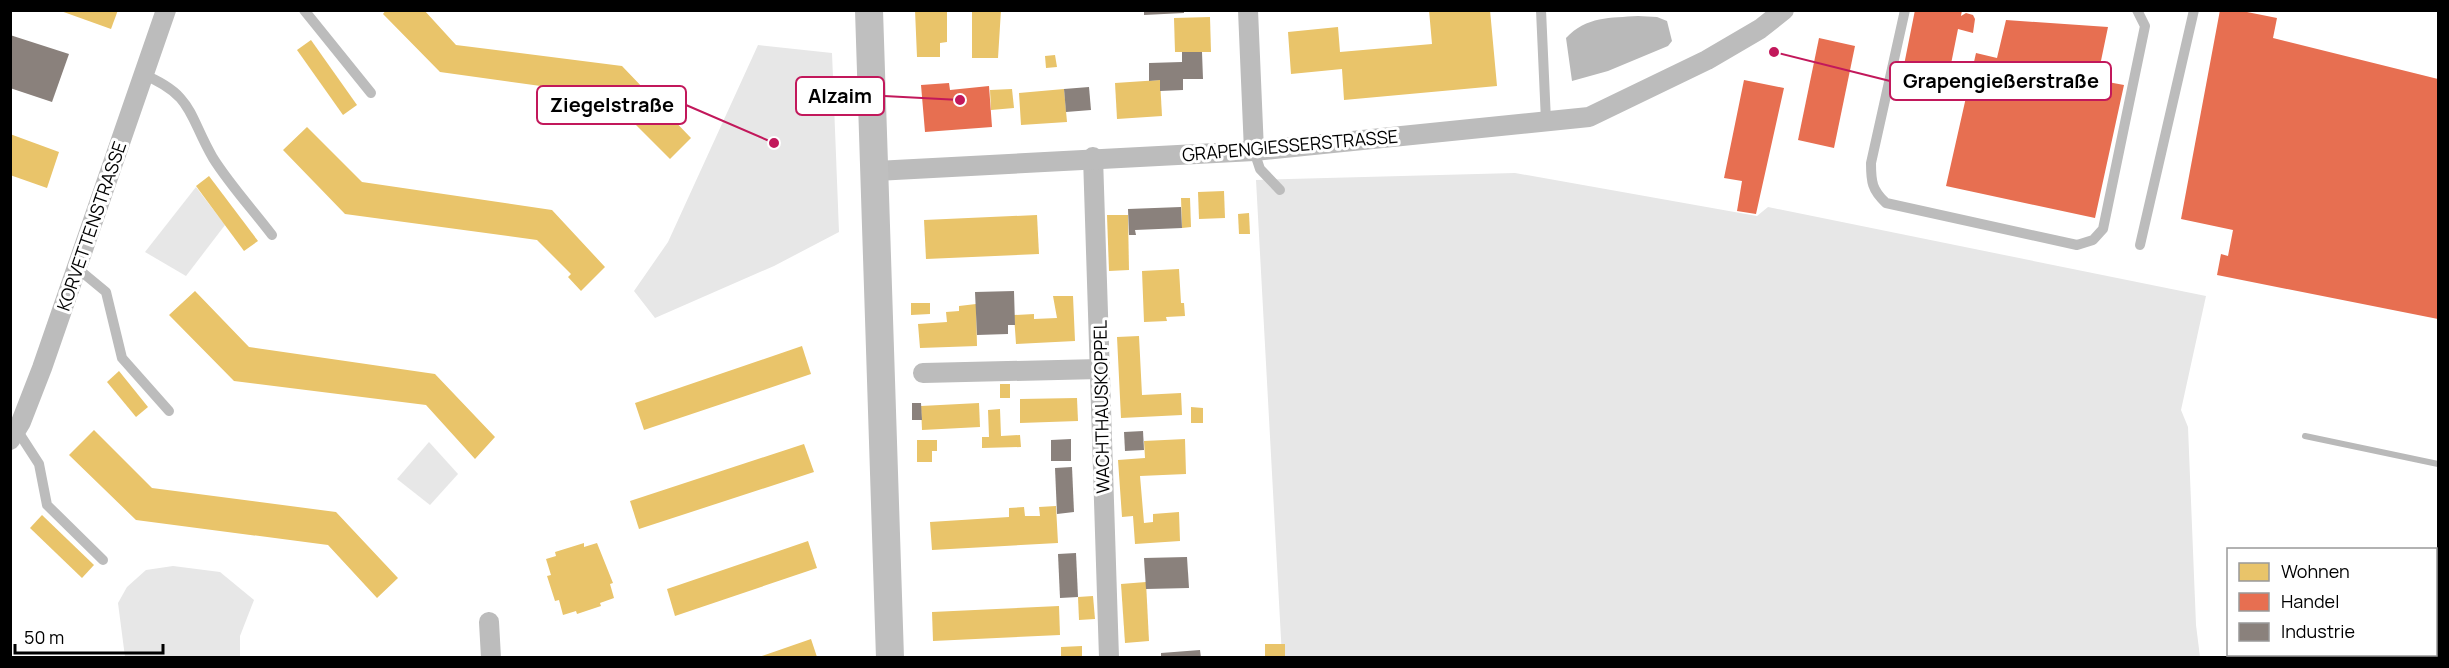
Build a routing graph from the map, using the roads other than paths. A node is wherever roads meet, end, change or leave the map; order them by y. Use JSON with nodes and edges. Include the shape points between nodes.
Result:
{"nodes":[{"id":1,"x":166,"y":10,"type":"edge"},
{"id":2,"x":304,"y":10,"type":"edge"},
{"id":3,"x":869,"y":10,"type":"edge"},
{"id":4,"x":1248,"y":10,"type":"edge"},
{"id":5,"x":1541,"y":10,"type":"edge"},
{"id":6,"x":1784,"y":10,"type":"edge"},
{"id":7,"x":1905,"y":10,"type":"edge"},
{"id":8,"x":2137,"y":10,"type":"edge"},
{"id":9,"x":2194,"y":10,"type":"edge"},
{"id":10,"x":142,"y":74,"type":"junction"},
{"id":11,"x":371,"y":93,"type":"dead end"},
{"id":12,"x":1546,"y":121,"type":"junction"},
{"id":13,"x":1254,"y":151,"type":"junction"},
{"id":14,"x":1093,"y":158,"type":"junction"},
{"id":15,"x":876,"y":171,"type":"junction"},
{"id":16,"x":1280,"y":189,"type":"dead end"},
{"id":17,"x":272,"y":235,"type":"dead end"},
{"id":18,"x":2140,"y":245,"type":"dead end"},
{"id":19,"x":77,"y":268,"type":"junction"},
{"id":20,"x":1100,"y":369,"type":"junction"},
{"id":21,"x":923,"y":373,"type":"dead end"},
{"id":22,"x":169,"y":411,"type":"dead end"},
{"id":23,"x":14,"y":435,"type":"edge"},
{"id":24,"x":103,"y":560,"type":"dead end"},
{"id":25,"x":489,"y":622,"type":"dead end"},
{"id":26,"x":492,"y":657,"type":"edge"},
{"id":27,"x":890,"y":657,"type":"edge"},
{"id":28,"x":1109,"y":657,"type":"edge"}],
"edges":[{"from":1,"to":10,"type":"street","name":"KORVETTENSTRASSE"},
{"from":2,"to":11,"type":"lane"},
{"from":3,"to":15,"type":"main road"},
{"from":4,"to":13,"type":"street"},
{"from":5,"to":12,"type":"lane"},
{"from":6,"to":12,"type":"street","name":"GRAPENGIESSERSTRASSE","via":[[1707,60],[1589,117]]},
{"from":7,"to":8,"type":"lane","via":[[1871,163],[1875,194],[1886,204],[2078,245],[2093,240],[2103,229],[2145,26]]},
{"from":9,"to":18,"type":"lane"},
{"from":10,"to":17,"type":"lane","via":[[164,83],[184,100],[214,159]]},
{"from":10,"to":19,"type":"street","name":"KORVETTENSTRASSE"},
{"from":12,"to":13,"type":"street","name":"GRAPENGIESSERSTRASSE"},
{"from":13,"to":14,"type":"street","name":"GRAPENGIESSERSTRASSE"},
{"from":13,"to":16,"type":"lane","via":[[1260,169]]},
{"from":14,"to":15,"type":"street","name":"GRAPENGIESSERSTRASSE"},
{"from":14,"to":20,"type":"street","name":"WACHTHAUSKOPPEL"},
{"from":15,"to":27,"type":"main road"},
{"from":19,"to":22,"type":"lane","via":[[106,292],[122,358]]},
{"from":19,"to":23,"type":"street","name":"KORVETTENSTRASSE"},
{"from":20,"to":21,"type":"street"},
{"from":20,"to":28,"type":"street","name":"WACHTHAUSKOPPEL"},
{"from":23,"to":24,"type":"lane","via":[[39,464],[47,505]]},
{"from":25,"to":26,"type":"street"}]}
